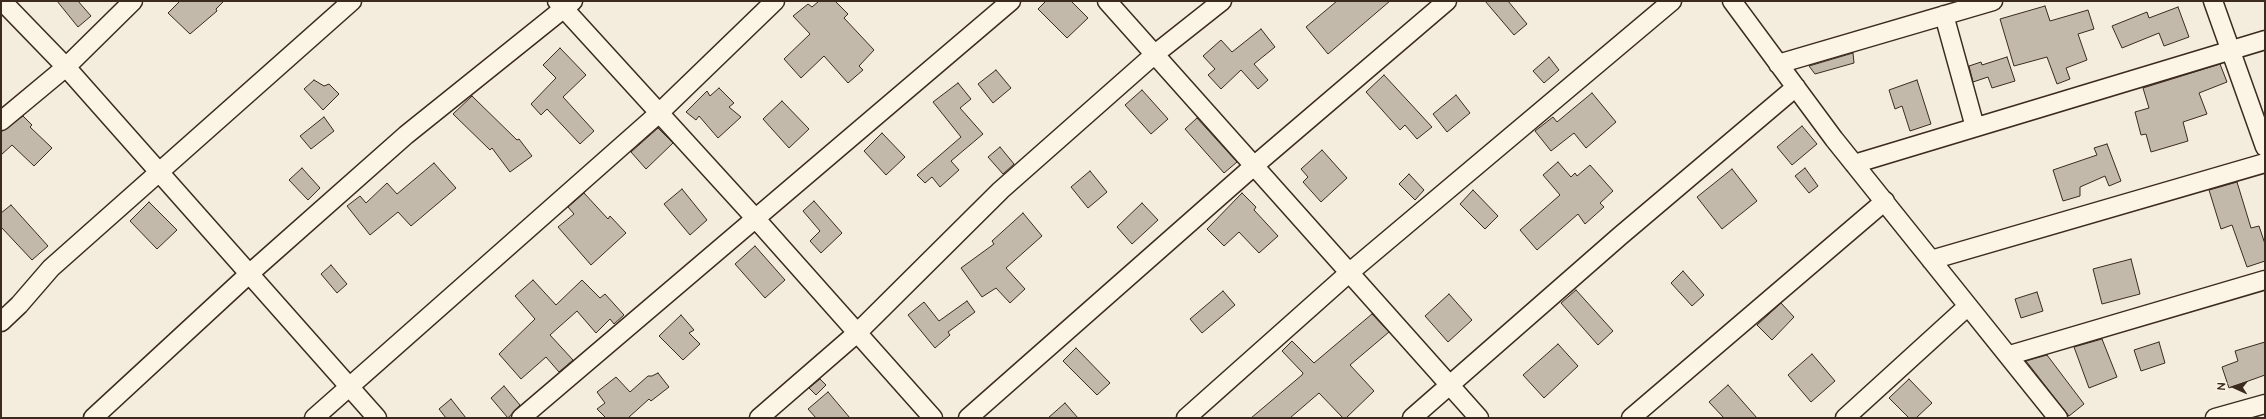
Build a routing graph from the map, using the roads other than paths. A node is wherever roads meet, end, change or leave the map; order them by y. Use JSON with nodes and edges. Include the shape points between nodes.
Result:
{"nodes":[{"id":1,"x":2,"y":1,"type":"edge"},
{"id":2,"x":133,"y":1,"type":"edge"},
{"id":3,"x":352,"y":1,"type":"edge"},
{"id":4,"x":775,"y":1,"type":"edge"},
{"id":5,"x":1012,"y":1,"type":"edge"},
{"id":6,"x":1107,"y":1,"type":"edge"},
{"id":7,"x":1222,"y":1,"type":"edge"},
{"id":8,"x":1448,"y":1,"type":"edge"},
{"id":9,"x":1672,"y":1,"type":"edge"},
{"id":10,"x":1732,"y":1,"type":"edge"},
{"id":11,"x":1993,"y":1,"type":"edge"},
{"id":12,"x":2213,"y":1,"type":"edge"},
{"id":13,"x":564,"y":4,"type":"edge"},
{"id":14,"x":1944,"y":16,"type":"junction"},
{"id":15,"x":2265,"y":40,"type":"edge"},
{"id":16,"x":2230,"y":50,"type":"junction"},
{"id":17,"x":1155,"y":54,"type":"junction"},
{"id":18,"x":1778,"y":64,"type":"junction"},
{"id":19,"x":66,"y":67,"type":"junction"},
{"id":20,"x":1796,"y":87,"type":"junction"},
{"id":21,"x":658,"y":114,"type":"junction"},
{"id":22,"x":1,"y":121,"type":"edge"},
{"id":23,"x":1975,"y":127,"type":"junction"},
{"id":24,"x":2265,"y":147,"type":"edge"},
{"id":25,"x":2265,"y":163,"type":"edge"},
{"id":26,"x":1854,"y":164,"type":"junction"},
{"id":27,"x":1255,"y":165,"type":"junction"},
{"id":28,"x":159,"y":174,"type":"junction"},
{"id":29,"x":1885,"y":201,"type":"junction"},
{"id":30,"x":756,"y":219,"type":"junction"},
{"id":31,"x":1931,"y":260,"type":"junction"},
{"id":32,"x":1350,"y":272,"type":"junction"},
{"id":33,"x":249,"y":274,"type":"junction"},
{"id":34,"x":2265,"y":280,"type":"edge"},
{"id":35,"x":1968,"y":306,"type":"junction"},
{"id":36,"x":1,"y":322,"type":"edge"},
{"id":37,"x":857,"y":332,"type":"junction"},
{"id":38,"x":2010,"y":355,"type":"junction"},
{"id":39,"x":1449,"y":385,"type":"junction"},
{"id":40,"x":350,"y":387,"type":"junction"},
{"id":41,"x":2265,"y":404,"type":"edge"},
{"id":42,"x":93,"y":418,"type":"edge"},
{"id":43,"x":314,"y":418,"type":"edge"},
{"id":44,"x":377,"y":418,"type":"edge"},
{"id":45,"x":521,"y":418,"type":"edge"},
{"id":46,"x":759,"y":418,"type":"edge"},
{"id":47,"x":934,"y":418,"type":"edge"},
{"id":48,"x":968,"y":418,"type":"edge"},
{"id":49,"x":1186,"y":418,"type":"edge"},
{"id":50,"x":1412,"y":418,"type":"edge"},
{"id":51,"x":1479,"y":418,"type":"edge"},
{"id":52,"x":1631,"y":418,"type":"edge"},
{"id":53,"x":1845,"y":418,"type":"edge"},
{"id":54,"x":2058,"y":418,"type":"edge"},
{"id":55,"x":2215,"y":418,"type":"edge"}],
"edges":[{"from":1,"to":19,"type":"street"},
{"from":2,"to":19,"type":"street"},
{"from":3,"to":28,"type":"street"},
{"from":4,"to":21,"type":"street"},
{"from":5,"to":30,"type":"street"},
{"from":6,"to":17,"type":"street"},
{"from":7,"to":17,"type":"street"},
{"from":8,"to":27,"type":"street"},
{"from":9,"to":32,"type":"street"},
{"from":10,"to":18,"type":"street"},
{"from":11,"to":14,"type":"street"},
{"from":12,"to":16,"type":"street"},
{"from":13,"to":21,"type":"street"},
{"from":13,"to":33,"type":"street","via":[[406,135]]},
{"from":14,"to":18,"type":"street"},
{"from":14,"to":23,"type":"street"},
{"from":15,"to":16,"type":"street"},
{"from":16,"to":23,"type":"street"},
{"from":16,"to":24,"type":"street"},
{"from":17,"to":27,"type":"street"},
{"from":17,"to":37,"type":"street","via":[[1001,190]]},
{"from":18,"to":20,"type":"street"},
{"from":19,"to":22,"type":"street"},
{"from":19,"to":28,"type":"street"},
{"from":20,"to":26,"type":"street"},
{"from":20,"to":39,"type":"street"},
{"from":21,"to":30,"type":"street"},
{"from":21,"to":40,"type":"street"},
{"from":23,"to":26,"type":"street"},
{"from":25,"to":31,"type":"street"},
{"from":26,"to":29,"type":"street"},
{"from":27,"to":32,"type":"street"},
{"from":27,"to":48,"type":"street"},
{"from":28,"to":33,"type":"street"},
{"from":28,"to":36,"type":"street","via":[[51,268]]},
{"from":29,"to":31,"type":"street"},
{"from":29,"to":52,"type":"street"},
{"from":30,"to":37,"type":"street"},
{"from":30,"to":45,"type":"street"},
{"from":31,"to":35,"type":"street"},
{"from":32,"to":39,"type":"street"},
{"from":32,"to":49,"type":"street"},
{"from":33,"to":40,"type":"street"},
{"from":33,"to":42,"type":"street"},
{"from":34,"to":38,"type":"street"},
{"from":35,"to":38,"type":"street"},
{"from":35,"to":53,"type":"street"},
{"from":37,"to":46,"type":"street"},
{"from":37,"to":47,"type":"street"},
{"from":38,"to":54,"type":"street"},
{"from":39,"to":50,"type":"street"},
{"from":39,"to":51,"type":"street"},
{"from":40,"to":43,"type":"street"},
{"from":40,"to":44,"type":"street"},
{"from":41,"to":55,"type":"street"}]}
